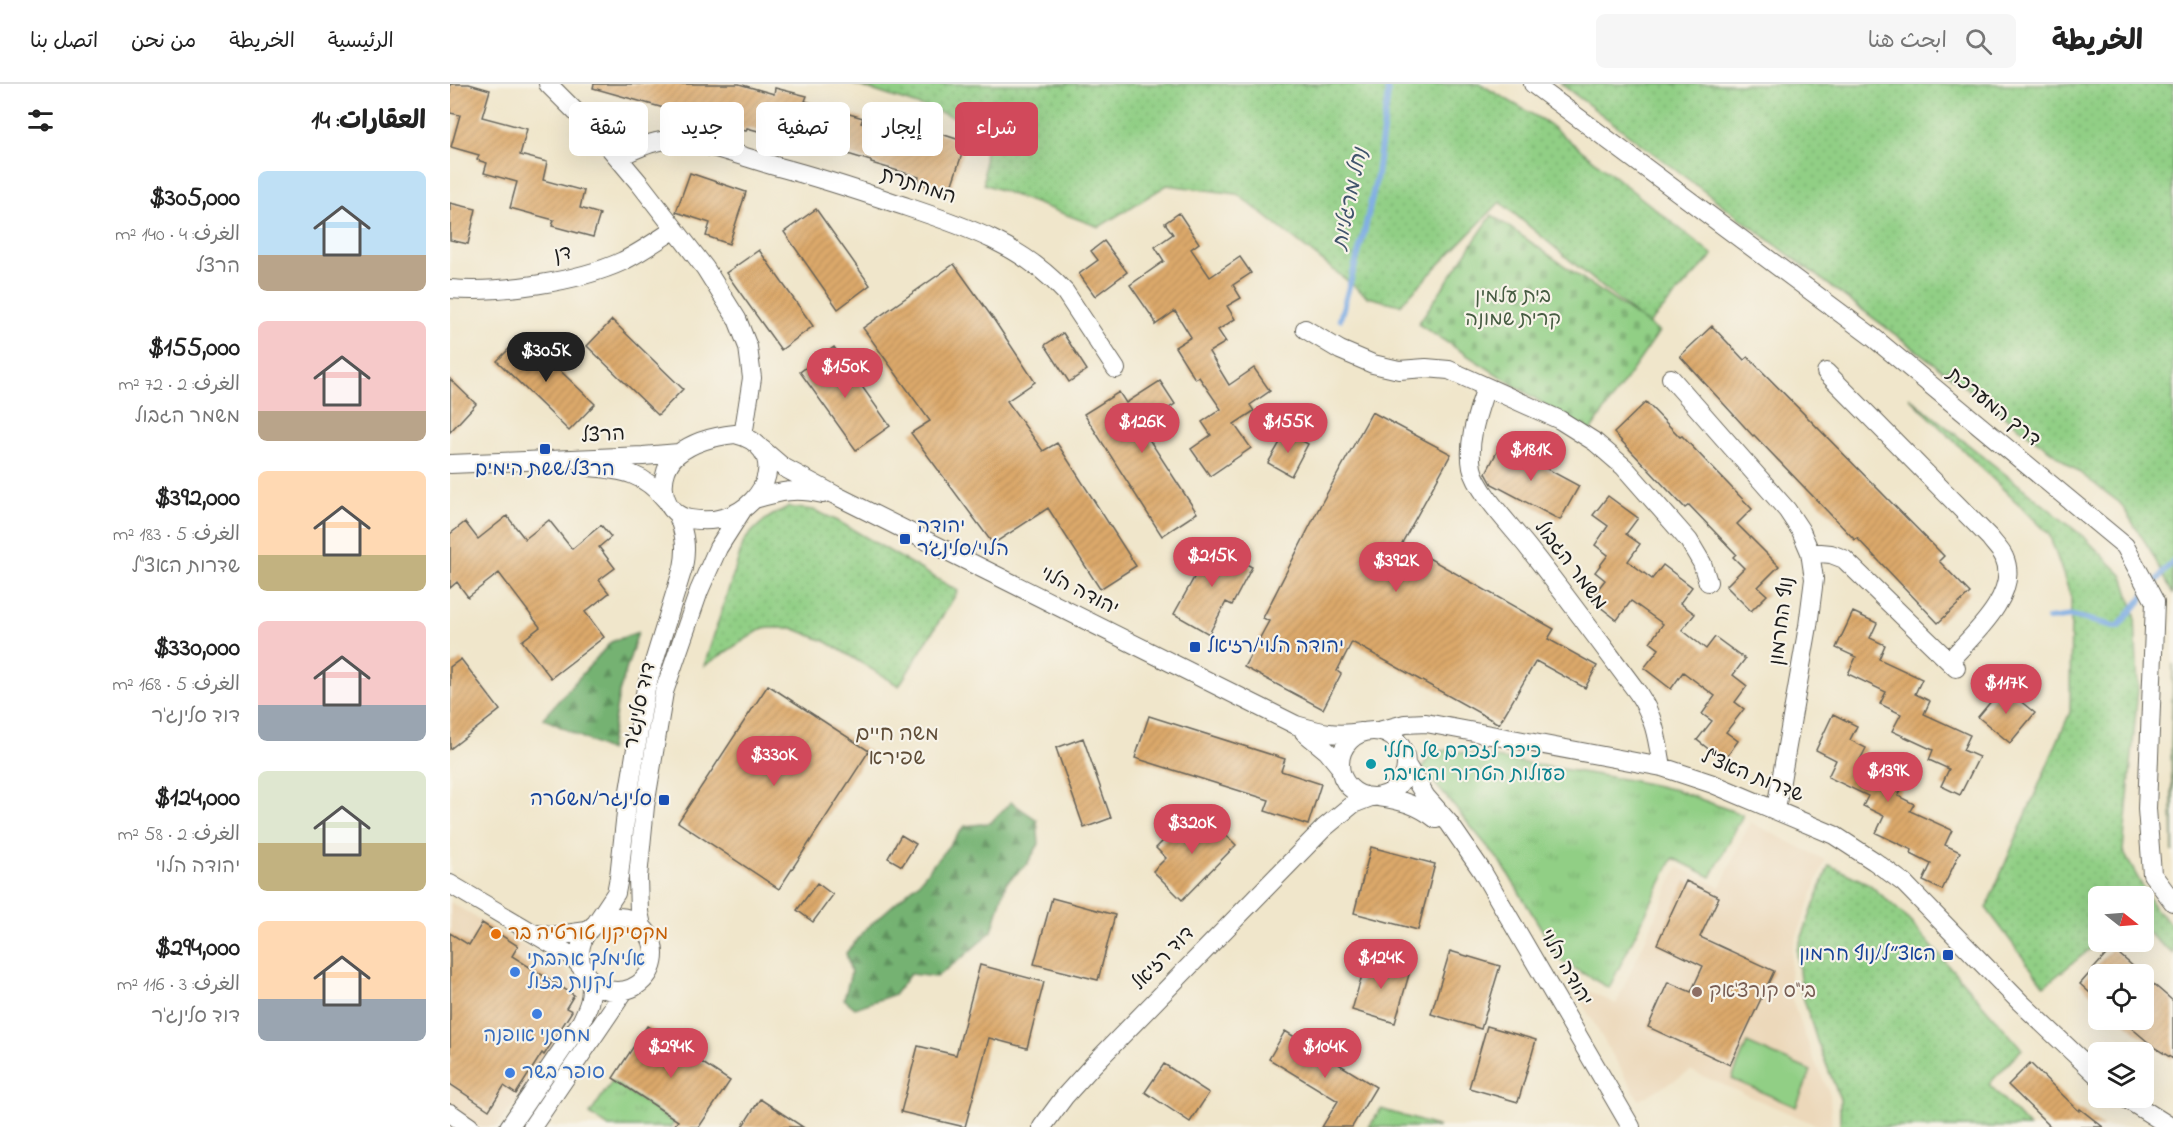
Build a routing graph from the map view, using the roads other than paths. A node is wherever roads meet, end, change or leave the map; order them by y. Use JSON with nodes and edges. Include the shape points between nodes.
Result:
{"nodes":[{"id":1,"x":548,"y":84,"type":"edge"},
{"id":2,"x":1533,"y":84,"type":"edge"},
{"id":3,"x":618,"y":157,"type":"junction"},
{"id":4,"x":675,"y":229,"type":"junction"},
{"id":5,"x":450,"y":289,"type":"edge"},
{"id":6,"x":1305,"y":329,"type":"dead end"},
{"id":7,"x":1116,"y":369,"type":"dead end"},
{"id":8,"x":1826,"y":372,"type":"dead end"},
{"id":9,"x":1671,"y":378,"type":"dead end"},
{"id":10,"x":1486,"y":387,"type":"junction"},
{"id":11,"x":743,"y":436,"type":"junction"},
{"id":12,"x":762,"y":449,"type":"junction"},
{"id":13,"x":679,"y":453,"type":"junction"},
{"id":14,"x":528,"y":462,"type":"junction"},
{"id":15,"x":450,"y":464,"type":"edge"},
{"id":16,"x":843,"y":498,"type":"junction"},
{"id":17,"x":749,"y":504,"type":"junction"},
{"id":18,"x":672,"y":509,"type":"junction"},
{"id":19,"x":1810,"y":552,"type":"junction"},
{"id":20,"x":1708,"y":582,"type":"dead end"},
{"id":21,"x":1296,"y":725,"type":"junction"},
{"id":22,"x":1439,"y":725,"type":"junction"},
{"id":23,"x":1371,"y":731,"type":"junction"},
{"id":24,"x":1406,"y":760,"type":"junction"},
{"id":25,"x":1662,"y":767,"type":"junction"},
{"id":26,"x":1342,"y":772,"type":"junction"},
{"id":27,"x":1375,"y":797,"type":"junction"},
{"id":28,"x":1776,"y":809,"type":"junction"},
{"id":29,"x":1324,"y":828,"type":"junction"},
{"id":30,"x":1457,"y":834,"type":"junction"},
{"id":31,"x":450,"y":884,"type":"edge"},
{"id":32,"x":2173,"y":902,"type":"edge"},
{"id":33,"x":592,"y":927,"type":"junction"},
{"id":34,"x":642,"y":927,"type":"junction"},
{"id":35,"x":534,"y":933,"type":"junction"},
{"id":36,"x":586,"y":974,"type":"junction"},
{"id":37,"x":625,"y":990,"type":"junction"},
{"id":38,"x":2088,"y":1067,"type":"edge"},
{"id":39,"x":2141,"y":1108,"type":"edge"},
{"id":40,"x":450,"y":1113,"type":"edge"},
{"id":41,"x":470,"y":1127,"type":"edge"},
{"id":42,"x":509,"y":1127,"type":"edge"},
{"id":43,"x":532,"y":1127,"type":"edge"},
{"id":44,"x":1042,"y":1127,"type":"edge"},
{"id":45,"x":1631,"y":1127,"type":"edge"},
{"id":46,"x":2171,"y":1127,"type":"edge"}],
"edges":[{"from":1,"to":3,"type":"street"},
{"from":2,"to":32,"type":"street","name":"דרך המערכת","via":[[1874,339],[2126,546],[2155,602],[2147,809],[2152,874]]},
{"from":3,"to":4,"type":"street"},
{"from":3,"to":7,"type":"street","name":"המחתרת","via":[[650,143],[672,140],[702,145],[830,181],[957,224],[1001,243],[1041,269],[1065,292]]},
{"from":4,"to":5,"type":"street","name":"דן","via":[[623,261],[578,276],[519,287]]},
{"from":4,"to":11,"type":"street","via":[[737,319],[748,347],[752,378]]},
{"from":6,"to":10,"type":"street","via":[[1373,364],[1399,370],[1449,370]]},
{"from":8,"to":19,"type":"street","via":[[1990,538],[2004,558],[2007,576],[2001,600],[1953,665],[1844,560]]},
{"from":9,"to":19,"type":"street","name":"נוף החרמון","via":[[1787,510]]},
{"from":10,"to":20,"type":"street","via":[[1560,420],[1624,467],[1689,541]]},
{"from":10,"to":25,"type":"street","name":"משמר הגבול","via":[[1472,449],[1472,468],[1479,485],[1651,712]]},
{"from":11,"to":12,"type":"street"},
{"from":11,"to":13,"type":"street","via":[[723,435]]},
{"from":12,"to":16,"type":"street","name":"יהודה הלוי","via":[[783,467]]},
{"from":12,"to":17,"type":"street","via":[[766,480]]},
{"from":13,"to":14,"type":"street","name":"הרצל"},
{"from":13,"to":18,"type":"street","via":[[667,469],[664,481]]},
{"from":14,"to":15,"type":"street","name":"הרצל"},
{"from":14,"to":18,"type":"street","name":"הרצל","via":[[610,469],[637,476],[652,484]]},
{"from":16,"to":17,"type":"street","name":"יהודה הלוי","via":[[786,490]]},
{"from":16,"to":21,"type":"street","name":"יהודה הלוי"},
{"from":17,"to":18,"type":"street","via":[[728,517],[710,520]]},
{"from":17,"to":34,"type":"street","name":"דוד סלינג'ר","via":[[718,548],[664,692],[638,877]]},
{"from":18,"to":33,"type":"street","name":"דוד סלינג'ר","via":[[686,538],[686,553],[646,688],[616,893]]},
{"from":19,"to":28,"type":"street","name":"נוף החרמון","via":[[1814,579],[1808,626]]},
{"from":21,"to":23,"type":"street","name":"יהודה הלוי","via":[[1339,735]]},
{"from":21,"to":26,"type":"street","name":"יהודה הלוי","via":[[1327,750]]},
{"from":22,"to":23,"type":"street","name":"שדרות האצ\"ל","via":[[1417,722]]},
{"from":22,"to":24,"type":"street","via":[[1412,738]]},
{"from":22,"to":25,"type":"street","name":"שדרות האצ\"ל"},
{"from":23,"to":24,"type":"street","via":[[1394,736]]},
{"from":23,"to":26,"type":"street","via":[[1353,737],[1345,745]]},
{"from":24,"to":27,"type":"street","via":[[1404,777],[1398,786]]},
{"from":24,"to":30,"type":"street","name":"יהודה הלוי","via":[[1426,797]]},
{"from":25,"to":28,"type":"street","name":"שדרות האצ\"ל"},
{"from":26,"to":27,"type":"street","via":[[1356,792]]},
{"from":26,"to":29,"type":"street","name":"דוד רזיאל","via":[[1341,791]]},
{"from":27,"to":29,"type":"street","name":"דוד רזיאל","via":[[1353,804]]},
{"from":27,"to":30,"type":"street","name":"יהודה הלוי","via":[[1403,800],[1423,809]]},
{"from":28,"to":38,"type":"street","name":"שדרות האצ\"ל","via":[[1834,835],[1904,883]]},
{"from":29,"to":44,"type":"street","name":"דוד רזיאל","via":[[1093,1065]]},
{"from":30,"to":45,"type":"street","name":"יהודה הלוי"},
{"from":31,"to":35,"type":"street"},
{"from":33,"to":34,"type":"street","via":[[614,916],[630,919]]},
{"from":33,"to":35,"type":"street","via":[[551,936]]},
{"from":33,"to":36,"type":"street","via":[[582,941],[580,954]]},
{"from":34,"to":37,"type":"street","via":[[653,947],[653,965],[645,978]]},
{"from":35,"to":36,"type":"street","via":[[572,956]]},
{"from":36,"to":37,"type":"street","via":[[603,989]]},
{"from":36,"to":42,"type":"street","via":[[592,993],[589,1007]]},
{"from":37,"to":43,"type":"street"},
{"from":39,"to":46,"type":"street"},
{"from":40,"to":41,"type":"street"}]}
